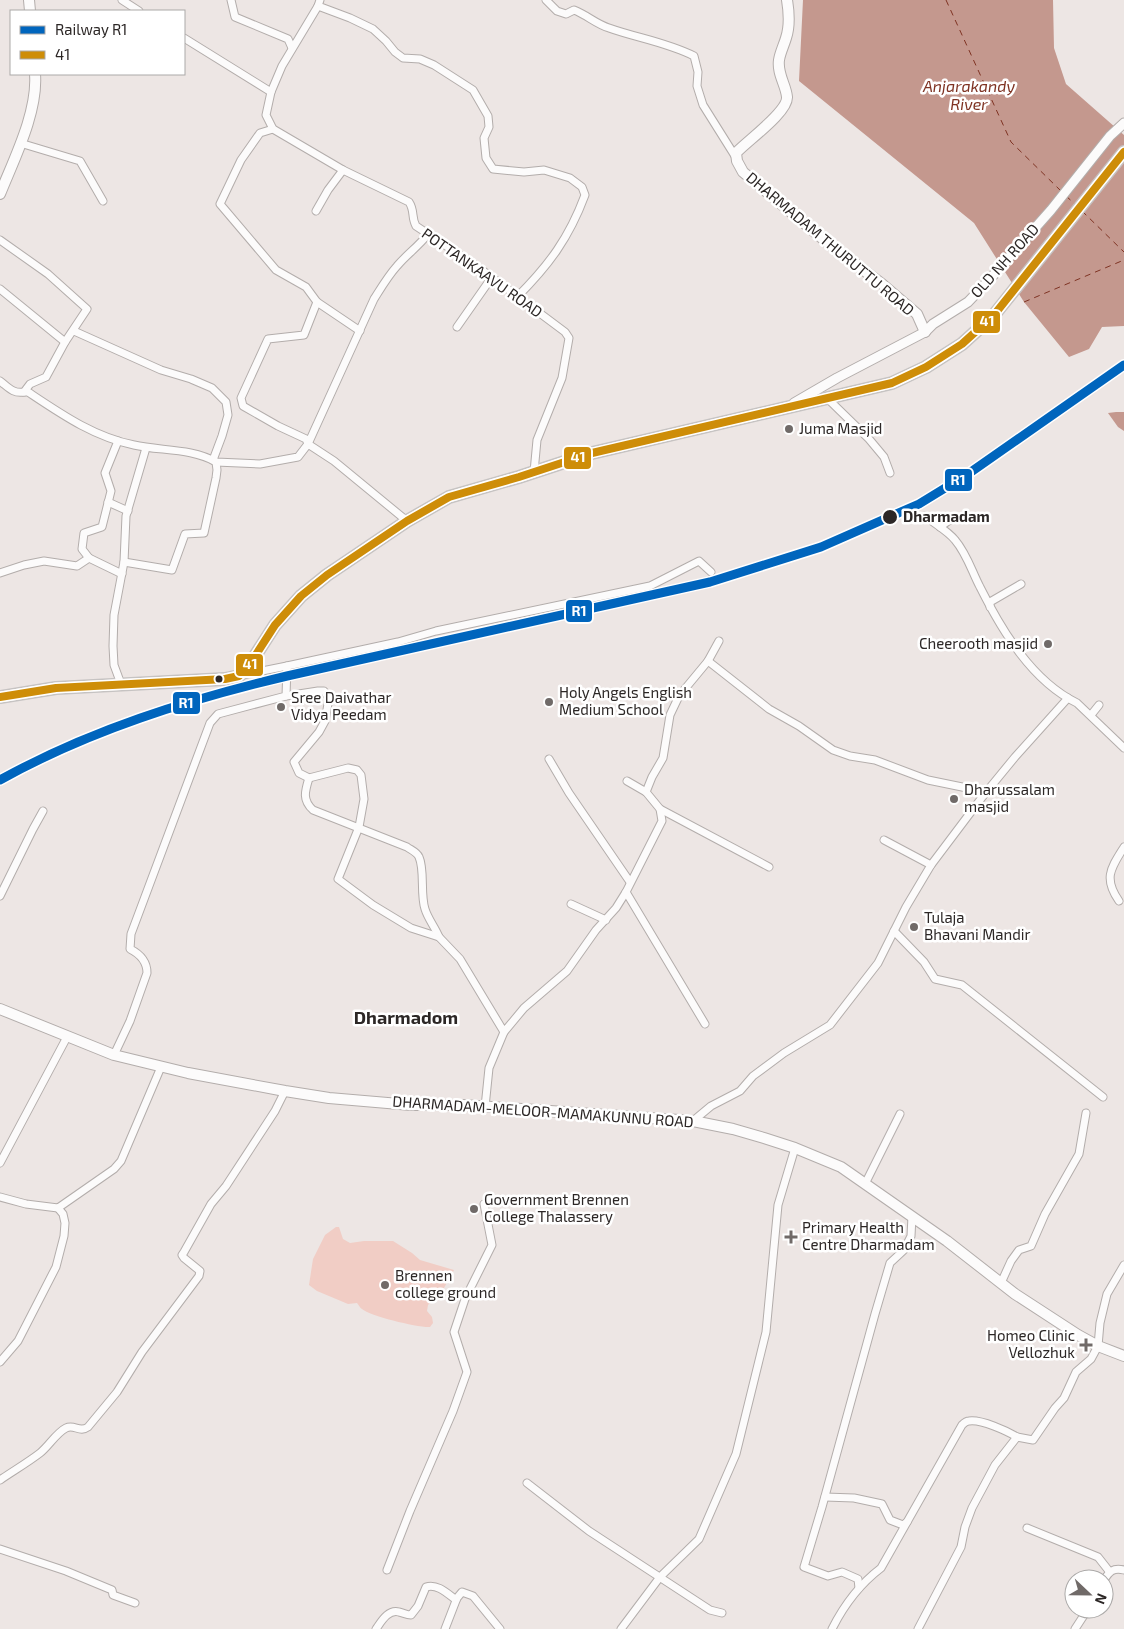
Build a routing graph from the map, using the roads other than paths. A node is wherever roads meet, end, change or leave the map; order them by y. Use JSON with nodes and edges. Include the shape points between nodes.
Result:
{"nodes":[{"id":1,"x":122,"y":0,"type":"edge"},
{"id":2,"x":231,"y":0,"type":"edge"},
{"id":3,"x":546,"y":0,"type":"edge"},
{"id":4,"x":787,"y":0,"type":"edge"},
{"id":5,"x":319,"y":3,"type":"edge"},
{"id":6,"x":137,"y":10,"type":"edge"},
{"id":7,"x":185,"y":39,"type":"edge"},
{"id":8,"x":292,"y":48,"type":"junction"},
{"id":9,"x":34,"y":75,"type":"edge"},
{"id":10,"x":271,"y":92,"type":"junction"},
{"id":11,"x":1124,"y":123,"type":"edge"},
{"id":12,"x":273,"y":129,"type":"junction"},
{"id":13,"x":20,"y":142,"type":"junction"},
{"id":14,"x":1124,"y":152,"type":"edge"},
{"id":15,"x":735,"y":156,"type":"junction"},
{"id":16,"x":344,"y":170,"type":"junction"},
{"id":17,"x":0,"y":194,"type":"edge"},
{"id":18,"x":103,"y":201,"type":"dead end"},
{"id":19,"x":316,"y":211,"type":"dead end"},
{"id":20,"x":428,"y":234,"type":"junction"},
{"id":21,"x":0,"y":240,"type":"edge"},
{"id":22,"x":492,"y":277,"type":"junction"},
{"id":23,"x":0,"y":289,"type":"edge"},
{"id":24,"x":516,"y":296,"type":"junction"},
{"id":25,"x":317,"y":302,"type":"junction"},
{"id":26,"x":457,"y":327,"type":"dead end"},
{"id":27,"x":74,"y":331,"type":"junction"},
{"id":28,"x":360,"y":331,"type":"junction"},
{"id":29,"x":925,"y":332,"type":"junction"},
{"id":30,"x":65,"y":342,"type":"junction"},
{"id":31,"x":0,"y":381,"type":"edge"},
{"id":32,"x":24,"y":392,"type":"junction"},
{"id":33,"x":828,"y":399,"type":"junction"},
{"id":34,"x":781,"y":410,"type":"junction"},
{"id":35,"x":118,"y":442,"type":"junction"},
{"id":36,"x":308,"y":444,"type":"junction"},
{"id":37,"x":146,"y":448,"type":"junction"},
{"id":38,"x":215,"y":461,"type":"junction"},
{"id":39,"x":534,"y":472,"type":"junction"},
{"id":40,"x":890,"y":473,"type":"dead end"},
{"id":41,"x":108,"y":502,"type":"junction"},
{"id":42,"x":128,"y":512,"type":"junction"},
{"id":43,"x":925,"y":516,"type":"dead end"},
{"id":44,"x":950,"y":520,"type":"dead end"},
{"id":45,"x":407,"y":521,"type":"junction"},
{"id":46,"x":940,"y":527,"type":"junction"},
{"id":47,"x":89,"y":558,"type":"junction"},
{"id":48,"x":124,"y":562,"type":"junction"},
{"id":49,"x":711,"y":572,"type":"dead end"},
{"id":50,"x":0,"y":573,"type":"edge"},
{"id":51,"x":122,"y":574,"type":"junction"},
{"id":52,"x":1021,"y":584,"type":"dead end"},
{"id":53,"x":990,"y":607,"type":"junction"},
{"id":54,"x":719,"y":641,"type":"dead end"},
{"id":55,"x":708,"y":661,"type":"junction"},
{"id":56,"x":287,"y":666,"type":"junction"},
{"id":57,"x":239,"y":676,"type":"junction"},
{"id":58,"x":120,"y":684,"type":"junction"},
{"id":59,"x":286,"y":696,"type":"junction"},
{"id":60,"x":0,"y":697,"type":"edge"},
{"id":61,"x":1068,"y":698,"type":"junction"},
{"id":62,"x":1099,"y":705,"type":"dead end"},
{"id":63,"x":1091,"y":715,"type":"junction"},
{"id":64,"x":1124,"y":748,"type":"edge"},
{"id":65,"x":549,"y":759,"type":"dead end"},
{"id":66,"x":309,"y":778,"type":"junction"},
{"id":67,"x":627,"y":781,"type":"dead end"},
{"id":68,"x":646,"y":792,"type":"junction"},
{"id":69,"x":983,"y":796,"type":"junction"},
{"id":70,"x":660,"y":809,"type":"junction"},
{"id":71,"x":44,"y":810,"type":"dead end"},
{"id":72,"x":359,"y":827,"type":"junction"},
{"id":73,"x":884,"y":840,"type":"dead end"},
{"id":74,"x":1124,"y":847,"type":"edge"},
{"id":75,"x":931,"y":865,"type":"junction"},
{"id":76,"x":769,"y":867,"type":"dead end"},
{"id":77,"x":630,"y":882,"type":"junction"},
{"id":78,"x":626,"y":892,"type":"junction"},
{"id":79,"x":0,"y":896,"type":"edge"},
{"id":80,"x":1119,"y":901,"type":"dead end"},
{"id":81,"x":570,"y":904,"type":"dead end"},
{"id":82,"x":606,"y":920,"type":"junction"},
{"id":83,"x":894,"y":931,"type":"junction"},
{"id":84,"x":439,"y":937,"type":"junction"},
{"id":85,"x":0,"y":1009,"type":"edge"},
{"id":86,"x":705,"y":1024,"type":"dead end"},
{"id":87,"x":504,"y":1032,"type":"junction"},
{"id":88,"x":67,"y":1037,"type":"junction"},
{"id":89,"x":114,"y":1055,"type":"junction"},
{"id":90,"x":161,"y":1067,"type":"junction"},
{"id":91,"x":285,"y":1091,"type":"junction"},
{"id":92,"x":1103,"y":1097,"type":"dead end"},
{"id":93,"x":485,"y":1107,"type":"junction"},
{"id":94,"x":1086,"y":1113,"type":"dead end"},
{"id":95,"x":900,"y":1114,"type":"dead end"},
{"id":96,"x":692,"y":1121,"type":"junction"},
{"id":97,"x":795,"y":1148,"type":"junction"},
{"id":98,"x":0,"y":1164,"type":"edge"},
{"id":99,"x":866,"y":1184,"type":"junction"},
{"id":100,"x":0,"y":1197,"type":"edge"},
{"id":101,"x":484,"y":1204,"type":"dead end"},
{"id":102,"x":58,"y":1208,"type":"junction"},
{"id":103,"x":912,"y":1216,"type":"junction"},
{"id":104,"x":1124,"y":1265,"type":"edge"},
{"id":105,"x":1001,"y":1283,"type":"junction"},
{"id":106,"x":1098,"y":1346,"type":"junction"},
{"id":107,"x":1124,"y":1356,"type":"edge"},
{"id":108,"x":0,"y":1362,"type":"edge"},
{"id":109,"x":1017,"y":1437,"type":"junction"},
{"id":110,"x":0,"y":1480,"type":"edge"},
{"id":111,"x":526,"y":1483,"type":"dead end"},
{"id":112,"x":825,"y":1497,"type":"junction"},
{"id":113,"x":908,"y":1522,"type":"junction"},
{"id":114,"x":1027,"y":1528,"type":"dead end"},
{"id":115,"x":0,"y":1549,"type":"edge"},
{"id":116,"x":1107,"y":1569,"type":"edge"},
{"id":117,"x":387,"y":1570,"type":"dead end"},
{"id":118,"x":660,"y":1577,"type":"junction"},
{"id":119,"x":859,"y":1588,"type":"junction"},
{"id":120,"x":456,"y":1600,"type":"junction"},
{"id":121,"x":135,"y":1603,"type":"dead end"},
{"id":122,"x":722,"y":1613,"type":"dead end"},
{"id":123,"x":376,"y":1629,"type":"edge"},
{"id":124,"x":445,"y":1629,"type":"edge"},
{"id":125,"x":500,"y":1629,"type":"edge"},
{"id":126,"x":621,"y":1629,"type":"edge"},
{"id":127,"x":832,"y":1629,"type":"edge"},
{"id":128,"x":918,"y":1629,"type":"edge"}],
"edges":[{"from":1,"to":6,"type":"street"},
{"from":2,"to":8,"type":"street","via":[[235,17],[288,39]]},
{"from":3,"to":15,"type":"street","via":[[557,11],[566,14],[574,10],[609,28],[674,46],[694,56],[703,105]]},
{"from":4,"to":15,"type":"main road","name":"DHARMADAM THURUTTU ROAD","via":[[787,36],[779,60],[786,103]]},
{"from":5,"to":8,"type":"street"},
{"from":5,"to":24,"type":"street","via":[[373,28],[404,58],[420,59],[434,65],[473,90],[488,116],[489,127],[484,138],[486,158],[492,169],[544,170],[570,178],[582,187],[585,195],[566,237],[540,274]]},
{"from":7,"to":10,"type":"street"},
{"from":8,"to":10,"type":"street"},
{"from":9,"to":13,"type":"main road","via":[[33,103]]},
{"from":10,"to":12,"type":"street","via":[[266,115]]},
{"from":11,"to":29,"type":"street","name":"OLD NH ROAD","via":[[989,280],[968,302]]},
{"from":12,"to":16,"type":"street","name":"POTTANKAAVU ROAD"},
{"from":12,"to":25,"type":"street","via":[[260,134],[241,160],[220,204],[276,270],[306,287]]},
{"from":13,"to":17,"type":"main road"},
{"from":13,"to":18,"type":"street","via":[[80,161]]},
{"from":14,"to":33,"type":"main road","via":[[994,315],[962,344],[926,367],[892,383]]},
{"from":15,"to":29,"type":"main road","name":"DHARMADAM THURUTTU ROAD","via":[[743,172],[917,314]]},
{"from":16,"to":19,"type":"street"},
{"from":16,"to":20,"type":"street","name":"POTTANKAAVU ROAD","via":[[409,202],[416,226]]},
{"from":20,"to":22,"type":"street","name":"POTTANKAAVU ROAD"},
{"from":20,"to":28,"type":"street","via":[[385,280]]},
{"from":21,"to":27,"type":"street","via":[[48,274],[87,309]]},
{"from":22,"to":24,"type":"street","name":"POTTANKAAVU ROAD"},
{"from":22,"to":26,"type":"street"},
{"from":23,"to":30,"type":"street"},
{"from":24,"to":39,"type":"street","name":"POTTANKAAVU ROAD","via":[[566,332],[569,338],[562,378],[537,440]]},
{"from":25,"to":28,"type":"street"},
{"from":25,"to":36,"type":"street","via":[[304,336],[268,339],[241,398],[242,406],[306,439]]},
{"from":27,"to":30,"type":"street"},
{"from":27,"to":38,"type":"street","via":[[161,370],[212,388],[226,402],[228,415]]},
{"from":28,"to":36,"type":"street"},
{"from":29,"to":34,"type":"street","name":"OLD NH ROAD"},
{"from":30,"to":32,"type":"street","via":[[46,377],[30,384]]},
{"from":31,"to":32,"type":"street","via":[[14,392]]},
{"from":32,"to":35,"type":"street","via":[[74,422]]},
{"from":33,"to":34,"type":"main road"},
{"from":33,"to":40,"type":"street","via":[[869,439],[884,457]]},
{"from":34,"to":39,"type":"main road","via":[[592,453]]},
{"from":35,"to":37,"type":"street"},
{"from":35,"to":41,"type":"street","via":[[105,473],[111,491]]},
{"from":36,"to":38,"type":"street","via":[[298,457],[260,464]]},
{"from":36,"to":45,"type":"street","via":[[334,461]]},
{"from":37,"to":38,"type":"street","via":[[172,450]]},
{"from":37,"to":42,"type":"street"},
{"from":38,"to":48,"type":"street","via":[[216,478],[204,533],[185,534],[172,570]]},
{"from":39,"to":45,"type":"main road","via":[[449,497]]},
{"from":41,"to":42,"type":"street"},
{"from":41,"to":47,"type":"street","via":[[102,527],[84,533],[82,549]]},
{"from":42,"to":48,"type":"street"},
{"from":43,"to":46,"type":"street"},
{"from":44,"to":46,"type":"street"},
{"from":45,"to":57,"type":"main road","via":[[301,596],[275,625]]},
{"from":46,"to":53,"type":"street","via":[[961,548]]},
{"from":47,"to":50,"type":"street","via":[[77,566],[44,562]]},
{"from":47,"to":51,"type":"street"},
{"from":48,"to":51,"type":"street"},
{"from":49,"to":56,"type":"street","via":[[698,561],[650,586]]},
{"from":51,"to":58,"type":"street","via":[[114,614],[113,646]]},
{"from":52,"to":53,"type":"street","via":[[990,602]]},
{"from":53,"to":61,"type":"street","via":[[1020,652],[1045,681]]},
{"from":54,"to":55,"type":"street"},
{"from":55,"to":68,"type":"street","via":[[673,708],[663,758]]},
{"from":55,"to":69,"type":"street","via":[[769,709],[833,750],[875,760],[928,780],[967,788]]},
{"from":56,"to":57,"type":"street"},
{"from":56,"to":59,"type":"street"},
{"from":57,"to":58,"type":"main road"},
{"from":58,"to":60,"type":"main road","via":[[56,688]]},
{"from":59,"to":66,"type":"street","via":[[318,691],[328,694],[325,721],[294,762],[299,772]]},
{"from":59,"to":89,"type":"street","via":[[218,714],[210,723],[131,934],[130,948],[144,960],[147,973]]},
{"from":61,"to":63,"type":"street"},
{"from":61,"to":69,"type":"street"},
{"from":62,"to":63,"type":"street"},
{"from":63,"to":64,"type":"street"},
{"from":65,"to":77,"type":"street"},
{"from":66,"to":72,"type":"street","via":[[304,797],[312,810]]},
{"from":66,"to":72,"type":"street","via":[[348,768],[357,770],[361,775],[364,799]]},
{"from":67,"to":68,"type":"street"},
{"from":68,"to":70,"type":"street"},
{"from":69,"to":75,"type":"street"},
{"from":70,"to":76,"type":"street"},
{"from":70,"to":77,"type":"street","via":[[659,828]]},
{"from":71,"to":79,"type":"street"},
{"from":72,"to":84,"type":"street","via":[[406,847],[419,857],[422,899]]},
{"from":72,"to":84,"type":"street","via":[[338,879],[410,928]]},
{"from":73,"to":75,"type":"street"},
{"from":74,"to":80,"type":"street","via":[[1110,870],[1112,891]]},
{"from":75,"to":83,"type":"street"},
{"from":77,"to":78,"type":"street"},
{"from":78,"to":82,"type":"street"},
{"from":78,"to":86,"type":"street"},
{"from":81,"to":82,"type":"street"},
{"from":82,"to":87,"type":"street","via":[[567,971],[524,1008]]},
{"from":83,"to":92,"type":"street","via":[[924,962],[935,979],[962,985]]},
{"from":83,"to":96,"type":"street","via":[[878,962],[830,1025],[753,1076],[740,1091],[711,1106]]},
{"from":84,"to":87,"type":"street","via":[[460,959]]},
{"from":85,"to":88,"type":"main road","name":"DHARMADAM-MELOOR-MAMAKUNNU ROAD"},
{"from":87,"to":93,"type":"street","via":[[489,1068]]},
{"from":88,"to":89,"type":"main road","name":"DHARMADAM-MELOOR-MAMAKUNNU ROAD"},
{"from":88,"to":98,"type":"street"},
{"from":89,"to":90,"type":"main road","name":"DHARMADAM-MELOOR-MAMAKUNNU ROAD"},
{"from":90,"to":91,"type":"main road","name":"DHARMADAM-MELOOR-MAMAKUNNU ROAD"},
{"from":90,"to":102,"type":"street","via":[[120,1161],[114,1169]]},
{"from":91,"to":93,"type":"main road","name":"DHARMADAM-MELOOR-MAMAKUNNU ROAD","via":[[411,1105]]},
{"from":91,"to":110,"type":"street","via":[[226,1186],[211,1204],[182,1255],[200,1271],[199,1276],[142,1352],[117,1392],[88,1427],[84,1430],[64,1428],[40,1452]]},
{"from":93,"to":96,"type":"main road","name":"DHARMADAM-MELOOR-MAMAKUNNU ROAD"},
{"from":94,"to":105,"type":"street","via":[[1079,1154],[1045,1214],[1032,1246],[1019,1250]]},
{"from":95,"to":99,"type":"street"},
{"from":96,"to":97,"type":"main road","name":"DHARMADAM-MELOOR-MAMAKUNNU ROAD","via":[[733,1129]]},
{"from":97,"to":99,"type":"main road","name":"DHARMADAM-MELOOR-MAMAKUNNU ROAD","via":[[841,1167]]},
{"from":97,"to":118,"type":"street","via":[[778,1205],[766,1332],[736,1454],[699,1539]]},
{"from":99,"to":103,"type":"main road","name":"DHARMADAM-MELOOR-MAMAKUNNU ROAD"},
{"from":100,"to":102,"type":"street"},
{"from":101,"to":117,"type":"street","via":[[492,1245],[465,1299],[454,1332],[467,1372]]},
{"from":102,"to":108,"type":"street","via":[[65,1223],[56,1267],[18,1341]]},
{"from":103,"to":105,"type":"main road","name":"DHARMADAM-MELOOR-MAMAKUNNU ROAD"},
{"from":103,"to":112,"type":"street","via":[[911,1236],[904,1250],[890,1263]]},
{"from":104,"to":106,"type":"street","via":[[1107,1294]]},
{"from":105,"to":106,"type":"main road","name":"DHARMADAM-MELOOR-MAMAKUNNU ROAD","via":[[1062,1326]]},
{"from":106,"to":107,"type":"main road","name":"DHARMADAM-MELOOR-MAMAKUNNU ROAD"},
{"from":106,"to":109,"type":"street","via":[[1091,1359],[1076,1372],[1064,1398],[1033,1440]]},
{"from":109,"to":113,"type":"street","via":[[1001,1428],[978,1422],[969,1421],[962,1425]]},
{"from":109,"to":128,"type":"street","via":[[995,1465],[972,1508],[961,1547]]},
{"from":111,"to":118,"type":"street","via":[[589,1531]]},
{"from":112,"to":113,"type":"street","via":[[854,1498],[882,1504],[890,1520],[903,1525]]},
{"from":112,"to":119,"type":"street","via":[[804,1567],[828,1576],[842,1572],[858,1579]]},
{"from":113,"to":119,"type":"street","via":[[881,1568]]},
{"from":114,"to":116,"type":"street","via":[[1098,1557]]},
{"from":115,"to":121,"type":"street","via":[[66,1570],[112,1590],[113,1596]]},
{"from":118,"to":122,"type":"street","via":[[710,1610]]},
{"from":118,"to":126,"type":"street"},
{"from":119,"to":127,"type":"street"},
{"from":120,"to":123,"type":"street","via":[[436,1587],[426,1586],[411,1615],[391,1612]]},
{"from":120,"to":124,"type":"street"},
{"from":120,"to":125,"type":"street","via":[[462,1592],[473,1596]]}]}
